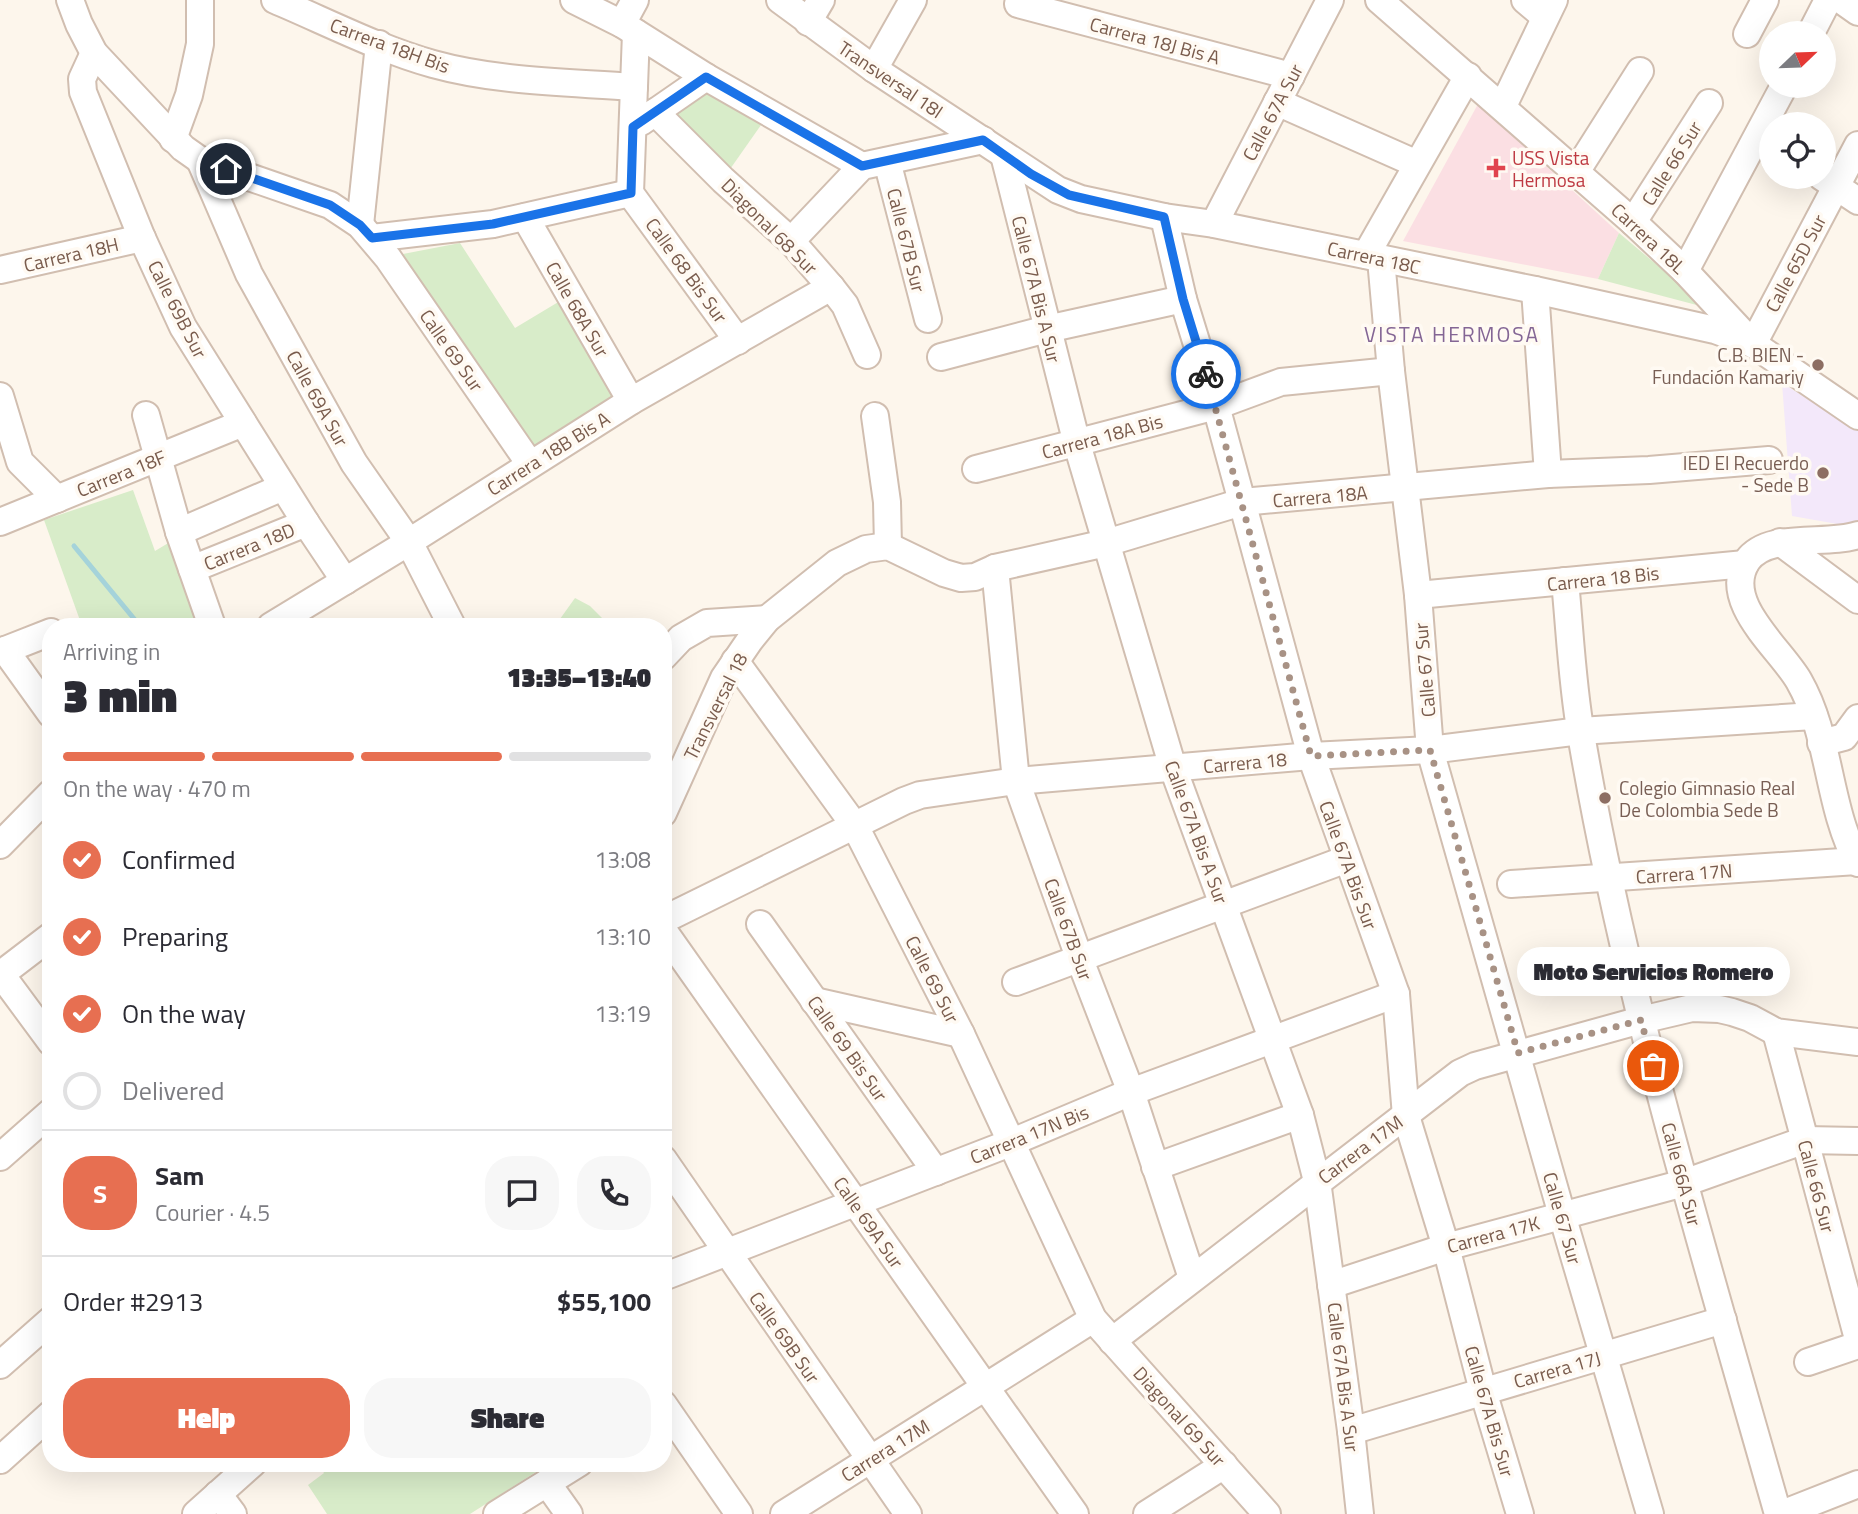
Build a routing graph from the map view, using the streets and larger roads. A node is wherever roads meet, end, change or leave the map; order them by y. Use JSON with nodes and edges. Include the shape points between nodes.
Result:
{"nodes":[{"id":1,"x":70,"y":0,"type":"edge"},
{"id":2,"x":200,"y":0,"type":"edge"},
{"id":3,"x":275,"y":0,"type":"edge"},
{"id":4,"x":574,"y":0,"type":"edge"},
{"id":5,"x":635,"y":0,"type":"edge"},
{"id":6,"x":780,"y":0,"type":"edge"},
{"id":7,"x":913,"y":0,"type":"edge"},
{"id":8,"x":1330,"y":0,"type":"edge"},
{"id":9,"x":1380,"y":0,"type":"edge"},
{"id":10,"x":1525,"y":0,"type":"edge"},
{"id":11,"x":1765,"y":0,"type":"edge"},
{"id":12,"x":1828,"y":0,"type":"edge"},
{"id":13,"x":1841,"y":0,"type":"edge"},
{"id":14,"x":1018,"y":5,"type":"dead end"},
{"id":15,"x":1550,"y":9,"type":"edge"},
{"id":16,"x":815,"y":11,"type":"edge"},
{"id":17,"x":1858,"y":12,"type":"edge"},
{"id":18,"x":1817,"y":21,"type":"edge"},
{"id":19,"x":629,"y":28,"type":"junction"},
{"id":20,"x":1747,"y":34,"type":"dead end"},
{"id":21,"x":379,"y":44,"type":"junction"},
{"id":22,"x":94,"y":53,"type":"junction"},
{"id":23,"x":874,"y":69,"type":"junction"},
{"id":24,"x":1640,"y":71,"type":"dead end"},
{"id":25,"x":1291,"y":76,"type":"junction"},
{"id":26,"x":1468,"y":76,"type":"junction"},
{"id":27,"x":706,"y":77,"type":"junction"},
{"id":28,"x":634,"y":87,"type":"junction"},
{"id":29,"x":1277,"y":102,"type":"junction"},
{"id":30,"x":1709,"y":103,"type":"dead end"},
{"id":31,"x":1503,"y":106,"type":"junction"},
{"id":32,"x":655,"y":112,"type":"junction"},
{"id":33,"x":633,"y":127,"type":"junction"},
{"id":34,"x":173,"y":139,"type":"junction"},
{"id":35,"x":1858,"y":145,"type":"edge"},
{"id":36,"x":993,"y":147,"type":"junction"},
{"id":37,"x":1759,"y":148,"type":"edge"},
{"id":38,"x":200,"y":160,"type":"junction"},
{"id":39,"x":874,"y":164,"type":"junction"},
{"id":40,"x":1417,"y":164,"type":"junction"},
{"id":41,"x":1576,"y":172,"type":"junction"},
{"id":42,"x":1836,"y":172,"type":"edge"},
{"id":43,"x":1836,"y":186,"type":"edge"},
{"id":44,"x":1825,"y":189,"type":"edge"},
{"id":45,"x":631,"y":193,"type":"junction"},
{"id":46,"x":1858,"y":201,"type":"edge"},
{"id":47,"x":525,"y":217,"type":"junction"},
{"id":48,"x":1164,"y":217,"type":"junction"},
{"id":49,"x":1633,"y":222,"type":"junction"},
{"id":50,"x":1214,"y":224,"type":"junction"},
{"id":51,"x":366,"y":232,"type":"junction"},
{"id":52,"x":142,"y":238,"type":"junction"},
{"id":53,"x":790,"y":241,"type":"junction"},
{"id":54,"x":1374,"y":257,"type":"junction"},
{"id":55,"x":0,"y":270,"type":"edge"},
{"id":56,"x":1685,"y":271,"type":"junction"},
{"id":57,"x":831,"y":287,"type":"junction"},
{"id":58,"x":1535,"y":290,"type":"junction"},
{"id":59,"x":1183,"y":299,"type":"junction"},
{"id":60,"x":928,"y":319,"type":"dead end"},
{"id":61,"x":1047,"y":329,"type":"junction"},
{"id":62,"x":738,"y":341,"type":"junction"},
{"id":63,"x":1753,"y":344,"type":"junction"},
{"id":64,"x":867,"y":355,"type":"dead end"},
{"id":65,"x":941,"y":358,"type":"dead end"},
{"id":66,"x":1391,"y":371,"type":"junction"},
{"id":67,"x":0,"y":396,"type":"edge"},
{"id":68,"x":631,"y":401,"type":"junction"},
{"id":69,"x":1216,"y":406,"type":"junction"},
{"id":70,"x":146,"y":415,"type":"dead end"},
{"id":71,"x":875,"y":416,"type":"dead end"},
{"id":72,"x":1858,"y":416,"type":"edge"},
{"id":73,"x":243,"y":423,"type":"junction"},
{"id":74,"x":1077,"y":444,"type":"junction"},
{"id":75,"x":158,"y":459,"type":"junction"},
{"id":76,"x":1769,"y":460,"type":"dead end"},
{"id":77,"x":10,"y":463,"type":"edge"},
{"id":78,"x":530,"y":464,"type":"junction"},
{"id":79,"x":976,"y":469,"type":"dead end"},
{"id":80,"x":1548,"y":474,"type":"junction"},
{"id":81,"x":283,"y":486,"type":"junction"},
{"id":82,"x":1405,"y":488,"type":"junction"},
{"id":83,"x":57,"y":499,"type":"junction"},
{"id":84,"x":1242,"y":502,"type":"junction"},
{"id":85,"x":0,"y":522,"type":"edge"},
{"id":86,"x":306,"y":523,"type":"junction"},
{"id":87,"x":179,"y":532,"type":"junction"},
{"id":88,"x":1858,"y":536,"type":"edge"},
{"id":89,"x":409,"y":542,"type":"junction"},
{"id":90,"x":1780,"y":542,"type":"junction"},
{"id":91,"x":1106,"y":543,"type":"junction"},
{"id":92,"x":888,"y":546,"type":"junction"},
{"id":93,"x":1745,"y":564,"type":"junction"},
{"id":94,"x":995,"y":568,"type":"junction"},
{"id":95,"x":192,"y":569,"type":"junction"},
{"id":96,"x":345,"y":581,"type":"junction"},
{"id":97,"x":1565,"y":581,"type":"junction"},
{"id":98,"x":1418,"y":595,"type":"junction"},
{"id":99,"x":1858,"y":600,"type":"edge"},
{"id":100,"x":209,"y":618,"type":"edge"},
{"id":101,"x":284,"y":618,"type":"edge"},
{"id":102,"x":448,"y":618,"type":"edge"},
{"id":103,"x":767,"y":619,"type":"junction"},
{"id":104,"x":42,"y":636,"type":"edge"},
{"id":105,"x":672,"y":648,"type":"edge"},
{"id":106,"x":3,"y":651,"type":"edge"},
{"id":107,"x":735,"y":661,"type":"junction"},
{"id":108,"x":42,"y":702,"type":"edge"},
{"id":109,"x":1814,"y":716,"type":"junction"},
{"id":110,"x":1580,"y":731,"type":"junction"},
{"id":111,"x":1845,"y":736,"type":"edge"},
{"id":112,"x":1430,"y":750,"type":"junction"},
{"id":113,"x":1311,"y":756,"type":"junction"},
{"id":114,"x":1173,"y":768,"type":"junction"},
{"id":115,"x":1016,"y":781,"type":"junction"},
{"id":116,"x":672,"y":793,"type":"edge"},
{"id":117,"x":42,"y":802,"type":"edge"},
{"id":118,"x":855,"y":826,"type":"junction"},
{"id":119,"x":0,"y":845,"type":"edge"},
{"id":120,"x":1347,"y":859,"type":"junction"},
{"id":121,"x":1857,"y":862,"type":"edge"},
{"id":122,"x":1608,"y":878,"type":"junction"},
{"id":123,"x":1511,"y":884,"type":"dead end"},
{"id":124,"x":1224,"y":906,"type":"junction"},
{"id":125,"x":672,"y":916,"type":"edge"},
{"id":126,"x":760,"y":924,"type":"dead end"},
{"id":127,"x":42,"y":943,"type":"edge"},
{"id":128,"x":672,"y":943,"type":"edge"},
{"id":129,"x":1080,"y":960,"type":"junction"},
{"id":130,"x":0,"y":974,"type":"edge"},
{"id":131,"x":1016,"y":982,"type":"dead end"},
{"id":132,"x":1396,"y":994,"type":"junction"},
{"id":133,"x":814,"y":1001,"type":"junction"},
{"id":134,"x":1641,"y":1020,"type":"junction"},
{"id":135,"x":42,"y":1029,"type":"edge"},
{"id":136,"x":1776,"y":1032,"type":"junction"},
{"id":137,"x":961,"y":1034,"type":"junction"},
{"id":138,"x":1272,"y":1041,"type":"junction"},
{"id":139,"x":1858,"y":1042,"type":"edge"},
{"id":140,"x":1518,"y":1053,"type":"junction"},
{"id":141,"x":1130,"y":1092,"type":"junction"},
{"id":142,"x":1300,"y":1115,"type":"junction"},
{"id":143,"x":1406,"y":1116,"type":"junction"},
{"id":144,"x":42,"y":1120,"type":"edge"},
{"id":145,"x":1805,"y":1140,"type":"junction"},
{"id":146,"x":1858,"y":1141,"type":"edge"},
{"id":147,"x":1010,"y":1143,"type":"junction"},
{"id":148,"x":0,"y":1157,"type":"edge"},
{"id":149,"x":1155,"y":1167,"type":"junction"},
{"id":150,"x":672,"y":1172,"type":"edge"},
{"id":151,"x":936,"y":1172,"type":"junction"},
{"id":152,"x":1317,"y":1181,"type":"junction"},
{"id":153,"x":1684,"y":1183,"type":"junction"},
{"id":154,"x":856,"y":1203,"type":"junction"},
{"id":155,"x":1562,"y":1215,"type":"junction"},
{"id":156,"x":1446,"y":1247,"type":"junction"},
{"id":157,"x":728,"y":1253,"type":"junction"},
{"id":158,"x":672,"y":1274,"type":"edge"},
{"id":159,"x":1192,"y":1278,"type":"junction"},
{"id":160,"x":1331,"y":1284,"type":"junction"},
{"id":161,"x":1093,"y":1319,"type":"junction"},
{"id":162,"x":1723,"y":1320,"type":"junction"},
{"id":163,"x":42,"y":1328,"type":"edge"},
{"id":164,"x":1858,"y":1339,"type":"edge"},
{"id":165,"x":1112,"y":1341,"type":"junction"},
{"id":166,"x":1858,"y":1345,"type":"edge"},
{"id":167,"x":1604,"y":1356,"type":"junction"},
{"id":168,"x":1808,"y":1362,"type":"dead end"},
{"id":169,"x":0,"y":1365,"type":"edge"},
{"id":170,"x":985,"y":1387,"type":"junction"},
{"id":171,"x":1483,"y":1391,"type":"junction"},
{"id":172,"x":672,"y":1420,"type":"edge"},
{"id":173,"x":42,"y":1422,"type":"edge"},
{"id":174,"x":1351,"y":1430,"type":"junction"},
{"id":175,"x":0,"y":1460,"type":"edge"},
{"id":176,"x":870,"y":1460,"type":"junction"},
{"id":177,"x":1224,"y":1465,"type":"junction"},
{"id":178,"x":246,"y":1472,"type":"edge"},
{"id":179,"x":565,"y":1472,"type":"edge"},
{"id":180,"x":547,"y":1483,"type":"junction"},
{"id":181,"x":1858,"y":1484,"type":"edge"},
{"id":182,"x":225,"y":1504,"type":"edge"},
{"id":183,"x":196,"y":1514,"type":"edge"},
{"id":184,"x":497,"y":1514,"type":"edge"},
{"id":185,"x":569,"y":1514,"type":"edge"},
{"id":186,"x":739,"y":1514,"type":"edge"},
{"id":187,"x":784,"y":1514,"type":"edge"},
{"id":188,"x":908,"y":1514,"type":"edge"},
{"id":189,"x":1074,"y":1514,"type":"edge"},
{"id":190,"x":1147,"y":1514,"type":"edge"},
{"id":191,"x":1267,"y":1514,"type":"edge"},
{"id":192,"x":1360,"y":1514,"type":"edge"},
{"id":193,"x":1520,"y":1514,"type":"edge"},
{"id":194,"x":1650,"y":1514,"type":"edge"},
{"id":195,"x":1780,"y":1514,"type":"edge"}],
"edges":[{"from":1,"to":22,"type":"street"},
{"from":2,"to":34,"type":"street","via":[[200,44]]},
{"from":3,"to":21,"type":"street","name":"Carrera 18H Bis"},
{"from":4,"to":19,"type":"street"},
{"from":5,"to":19,"type":"street"},
{"from":6,"to":16,"type":"street","name":"Transversal 18I"},
{"from":7,"to":23,"type":"street"},
{"from":8,"to":25,"type":"street","name":"Calle 67A Sur"},
{"from":9,"to":26,"type":"street","name":"Carrera 18L"},
{"from":10,"to":15,"type":"street"},
{"from":11,"to":20,"type":"street"},
{"from":12,"to":18,"type":"street"},
{"from":13,"to":17,"type":"street"},
{"from":14,"to":25,"type":"street","name":"Carrera 18J Bis A"},
{"from":15,"to":31,"type":"street"},
{"from":16,"to":23,"type":"street","name":"Transversal 18I"},
{"from":19,"to":27,"type":"street"},
{"from":19,"to":28,"type":"street"},
{"from":21,"to":28,"type":"street","name":"Carrera 18H Bis","via":[[469,72]]},
{"from":21,"to":51,"type":"street"},
{"from":22,"to":34,"type":"street"},
{"from":22,"to":52,"type":"street","name":"Calle 69B Sur","via":[[82,79],[83,92]]},
{"from":23,"to":36,"type":"street","name":"Transversal 18I"},
{"from":24,"to":41,"type":"street"},
{"from":25,"to":29,"type":"street","name":"Calle 67A Sur"},
{"from":26,"to":31,"type":"street","name":"Carrera 18L"},
{"from":26,"to":40,"type":"street"},
{"from":27,"to":32,"type":"street"},
{"from":27,"to":39,"type":"street"},
{"from":28,"to":33,"type":"street"},
{"from":29,"to":40,"type":"street"},
{"from":29,"to":50,"type":"street","name":"Calle 67A Sur"},
{"from":30,"to":49,"type":"street","name":"Calle 66 Sur"},
{"from":31,"to":41,"type":"street","name":"Carrera 18L"},
{"from":32,"to":33,"type":"street"},
{"from":32,"to":53,"type":"street","name":"Diagonal 68 Sur"},
{"from":33,"to":45,"type":"street"},
{"from":34,"to":38,"type":"street"},
{"from":35,"to":42,"type":"street","name":"Calle 65D Sur"},
{"from":36,"to":39,"type":"street"},
{"from":36,"to":48,"type":"street","name":"Carrera 18C","via":[[1069,195]]},
{"from":36,"to":61,"type":"street","name":"Calle 67A Bis A Sur"},
{"from":37,"to":56,"type":"street"},
{"from":38,"to":51,"type":"street","via":[[330,205]]},
{"from":38,"to":89,"type":"street","name":"Calle 69A Sur","via":[[249,274],[354,463]]},
{"from":39,"to":53,"type":"street"},
{"from":39,"to":60,"type":"street","name":"Calle 67B Sur"},
{"from":40,"to":54,"type":"street"},
{"from":41,"to":49,"type":"street","name":"Carrera 18L"},
{"from":43,"to":46,"type":"street"},
{"from":44,"to":63,"type":"street","name":"Calle 65D Sur"},
{"from":45,"to":47,"type":"street"},
{"from":45,"to":62,"type":"street","name":"Calle 68 Bis Sur"},
{"from":47,"to":51,"type":"street","via":[[493,224]]},
{"from":47,"to":68,"type":"street","name":"Calle 68A Sur"},
{"from":48,"to":50,"type":"street","name":"Carrera 18C"},
{"from":48,"to":59,"type":"street","name":"Calle 67A Bis Sur"},
{"from":49,"to":56,"type":"street","name":"Carrera 18L"},
{"from":50,"to":54,"type":"street","name":"Carrera 18C"},
{"from":51,"to":78,"type":"street","name":"Calle 69 Sur"},
{"from":52,"to":55,"type":"street","name":"Carrera 18H"},
{"from":52,"to":73,"type":"street","name":"Calle 69B Sur","via":[[183,327]]},
{"from":53,"to":57,"type":"street","name":"Diagonal 68 Sur"},
{"from":54,"to":58,"type":"street","name":"Carrera 18C"},
{"from":54,"to":66,"type":"street","name":"Calle 67 Sur"},
{"from":56,"to":63,"type":"street","name":"Carrera 18L"},
{"from":57,"to":62,"type":"street","name":"Carrera 18B Bis A"},
{"from":57,"to":64,"type":"street","name":"Diagonal 68 Sur","via":[[845,305]]},
{"from":58,"to":63,"type":"street","name":"Carrera 18C","via":[[1715,330]]},
{"from":58,"to":80,"type":"street"},
{"from":59,"to":61,"type":"street"},
{"from":59,"to":69,"type":"street","name":"Calle 67A Bis Sur"},
{"from":61,"to":65,"type":"street"},
{"from":61,"to":74,"type":"street","name":"Calle 67A Bis A Sur"},
{"from":62,"to":68,"type":"street","name":"Carrera 18B Bis A"},
{"from":63,"to":72,"type":"street","name":"Carrera 18L"},
{"from":66,"to":69,"type":"street","name":"Carrera 18A Bis","via":[[1281,382]]},
{"from":66,"to":82,"type":"street","name":"Calle 67 Sur"},
{"from":67,"to":77,"type":"street"},
{"from":68,"to":78,"type":"street","name":"Carrera 18B Bis A"},
{"from":69,"to":74,"type":"street","name":"Carrera 18A Bis"},
{"from":69,"to":84,"type":"street","name":"Calle 67A Bis Sur"},
{"from":70,"to":75,"type":"street"},
{"from":71,"to":92,"type":"street"},
{"from":73,"to":75,"type":"street","name":"Carrera 18F"},
{"from":73,"to":81,"type":"street","name":"Calle 69B Sur"},
{"from":74,"to":79,"type":"street","name":"Carrera 18A Bis"},
{"from":74,"to":91,"type":"street","name":"Calle 67A Bis A Sur"},
{"from":75,"to":83,"type":"street","name":"Carrera 18F"},
{"from":75,"to":87,"type":"street"},
{"from":76,"to":80,"type":"street","name":"Carrera 18A"},
{"from":77,"to":83,"type":"street"},
{"from":78,"to":89,"type":"street","name":"Carrera 18B Bis A"},
{"from":80,"to":82,"type":"street","name":"Carrera 18A"},
{"from":81,"to":86,"type":"street","name":"Calle 69B Sur"},
{"from":81,"to":87,"type":"street"},
{"from":82,"to":84,"type":"street","name":"Carrera 18A"},
{"from":82,"to":98,"type":"street","name":"Calle 67 Sur"},
{"from":83,"to":85,"type":"street","name":"Carrera 18F"},
{"from":84,"to":91,"type":"street","name":"Carrera 18A"},
{"from":84,"to":113,"type":"street","name":"Calle 67A Bis Sur"},
{"from":86,"to":95,"type":"street","name":"Carrera 18D"},
{"from":86,"to":96,"type":"street","name":"Calle 69B Sur"},
{"from":87,"to":95,"type":"street"},
{"from":88,"to":90,"type":"street"},
{"from":89,"to":96,"type":"street","name":"Carrera 18B Bis A"},
{"from":89,"to":102,"type":"street","name":"Calle 69A Sur"},
{"from":90,"to":93,"type":"street","name":"Carrera 18 Bis","via":[[1762,548]]},
{"from":90,"to":99,"type":"street"},
{"from":91,"to":94,"type":"street","name":"Carrera 18A"},
{"from":91,"to":114,"type":"street","name":"Calle 67A Bis A Sur"},
{"from":92,"to":94,"type":"street","name":"Carrera 18A","via":[[961,578]]},
{"from":92,"to":103,"type":"street","name":"Transversal 18","via":[[866,549],[837,563]]},
{"from":93,"to":97,"type":"street","name":"Carrera 18 Bis"},
{"from":93,"to":109,"type":"street","via":[[1741,580],[1749,615],[1798,679]]},
{"from":94,"to":115,"type":"street","name":"Calle 67B Sur"},
{"from":95,"to":100,"type":"street"},
{"from":96,"to":101,"type":"street","name":"Carrera 18B Bis A"},
{"from":97,"to":98,"type":"street","name":"Carrera 18 Bis"},
{"from":97,"to":110,"type":"street","name":"Calle 66A Sur"},
{"from":98,"to":112,"type":"street","name":"Calle 67 Sur"},
{"from":103,"to":105,"type":"street","via":[[707,623]]},
{"from":103,"to":107,"type":"street","name":"Transversal 18"},
{"from":104,"to":106,"type":"street"},
{"from":106,"to":108,"type":"street"},
{"from":107,"to":116,"type":"street","name":"Transversal 18"},
{"from":107,"to":118,"type":"street","name":"Calle 69 Sur"},
{"from":109,"to":110,"type":"street","name":"Carrera 18"},
{"from":109,"to":111,"type":"street"},
{"from":110,"to":112,"type":"street","name":"Carrera 18"},
{"from":110,"to":122,"type":"street","name":"Calle 66A Sur"},
{"from":111,"to":121,"type":"street","via":[[1839,816]]},
{"from":112,"to":113,"type":"street","name":"Carrera 18"},
{"from":112,"to":140,"type":"street","name":"Calle 67 Sur"},
{"from":113,"to":114,"type":"street","name":"Carrera 18"},
{"from":113,"to":120,"type":"street","name":"Calle 67A Bis Sur"},
{"from":114,"to":115,"type":"street","name":"Carrera 18"},
{"from":114,"to":124,"type":"street","name":"Calle 67A Bis A Sur"},
{"from":115,"to":118,"type":"street","name":"Carrera 18","via":[[920,795]]},
{"from":115,"to":129,"type":"street","name":"Calle 67B Sur"},
{"from":117,"to":119,"type":"street"},
{"from":118,"to":125,"type":"street","name":"Carrera 18"},
{"from":118,"to":137,"type":"street","name":"Calle 69 Sur"},
{"from":120,"to":124,"type":"street"},
{"from":120,"to":132,"type":"street","name":"Calle 67A Bis Sur"},
{"from":121,"to":122,"type":"street","name":"Carrera 17N"},
{"from":122,"to":123,"type":"street","name":"Carrera 17N"},
{"from":122,"to":134,"type":"street","name":"Calle 66A Sur"},
{"from":124,"to":129,"type":"street"},
{"from":124,"to":138,"type":"street","name":"Calle 67A Bis A Sur"},
{"from":126,"to":133,"type":"street","name":"Calle 69 Bis Sur"},
{"from":127,"to":130,"type":"street"},
{"from":128,"to":154,"type":"street","name":"Calle 69A Sur"},
{"from":129,"to":131,"type":"street"},
{"from":129,"to":141,"type":"street","name":"Calle 67B Sur"},
{"from":130,"to":135,"type":"street"},
{"from":132,"to":138,"type":"street","name":"Carrera 17N Bis"},
{"from":132,"to":143,"type":"street","name":"Calle 67A Bis Sur"},
{"from":133,"to":137,"type":"street"},
{"from":133,"to":151,"type":"street","name":"Calle 69 Bis Sur"},
{"from":134,"to":136,"type":"street","name":"Carrera 17M","via":[[1692,1008],[1719,1009]]},
{"from":134,"to":140,"type":"street","name":"Carrera 17M"},
{"from":134,"to":153,"type":"street","name":"Calle 66A Sur"},
{"from":136,"to":139,"type":"street","name":"Carrera 17M"},
{"from":136,"to":145,"type":"street","name":"Calle 66 Sur"},
{"from":137,"to":147,"type":"street","name":"Calle 69 Sur"},
{"from":138,"to":141,"type":"street","name":"Carrera 17N Bis"},
{"from":138,"to":142,"type":"street","name":"Calle 67A Bis A Sur"},
{"from":140,"to":143,"type":"street","name":"Carrera 17M","via":[[1460,1073]]},
{"from":140,"to":155,"type":"street","name":"Calle 67 Sur"},
{"from":141,"to":147,"type":"street","name":"Carrera 17N Bis"},
{"from":141,"to":149,"type":"street","name":"Calle 67B Sur"},
{"from":142,"to":149,"type":"street"},
{"from":142,"to":152,"type":"street","name":"Calle 67A Bis A Sur"},
{"from":143,"to":152,"type":"street","name":"Carrera 17M"},
{"from":143,"to":156,"type":"street","name":"Calle 67A Bis Sur"},
{"from":144,"to":148,"type":"street"},
{"from":145,"to":146,"type":"street","name":"Carrera 17K"},
{"from":145,"to":153,"type":"street","name":"Carrera 17K"},
{"from":145,"to":164,"type":"street","name":"Calle 66 Sur"},
{"from":147,"to":151,"type":"street","name":"Carrera 17N Bis"},
{"from":147,"to":161,"type":"street","name":"Calle 69 Sur"},
{"from":149,"to":159,"type":"street","name":"Calle 67B Sur"},
{"from":150,"to":157,"type":"street","name":"Calle 69B Sur"},
{"from":151,"to":154,"type":"street","name":"Carrera 17N Bis"},
{"from":152,"to":159,"type":"street","name":"Carrera 17M"},
{"from":152,"to":160,"type":"street","name":"Calle 67A Bis A Sur"},
{"from":153,"to":155,"type":"street","name":"Carrera 17K"},
{"from":153,"to":162,"type":"street","name":"Calle 66A Sur"},
{"from":154,"to":157,"type":"street","name":"Carrera 17N Bis"},
{"from":154,"to":170,"type":"street","name":"Calle 69A Sur"},
{"from":155,"to":156,"type":"street","name":"Carrera 17K"},
{"from":155,"to":167,"type":"street","name":"Calle 67 Sur"},
{"from":156,"to":160,"type":"street","name":"Carrera 17K"},
{"from":156,"to":171,"type":"street","name":"Calle 67A Bis Sur"},
{"from":157,"to":158,"type":"street","name":"Carrera 17N Bis"},
{"from":157,"to":176,"type":"street","name":"Calle 69B Sur"},
{"from":159,"to":165,"type":"street","name":"Carrera 17M"},
{"from":160,"to":174,"type":"street","name":"Calle 67A Bis A Sur"},
{"from":161,"to":165,"type":"street","name":"Diagonal 69 Sur"},
{"from":161,"to":170,"type":"street","name":"Carrera 17M"},
{"from":162,"to":167,"type":"street","name":"Carrera 17J"},
{"from":162,"to":195,"type":"street","name":"Calle 66A Sur"},
{"from":163,"to":169,"type":"street"},
{"from":165,"to":177,"type":"street","name":"Diagonal 69 Sur"},
{"from":166,"to":168,"type":"street"},
{"from":167,"to":171,"type":"street","name":"Carrera 17J"},
{"from":167,"to":194,"type":"street","name":"Calle 67 Sur"},
{"from":170,"to":176,"type":"street","name":"Carrera 17M"},
{"from":170,"to":189,"type":"street","name":"Calle 69A Sur"},
{"from":171,"to":174,"type":"street","name":"Carrera 17J"},
{"from":171,"to":193,"type":"street","name":"Calle 67A Bis Sur"},
{"from":172,"to":186,"type":"street"},
{"from":173,"to":175,"type":"street"},
{"from":174,"to":192,"type":"street","name":"Calle 67A Bis A Sur"},
{"from":176,"to":187,"type":"street","name":"Carrera 17M"},
{"from":176,"to":188,"type":"street","name":"Calle 69B Sur"},
{"from":177,"to":190,"type":"street"},
{"from":177,"to":191,"type":"street","name":"Diagonal 69 Sur"},
{"from":178,"to":182,"type":"street"},
{"from":179,"to":180,"type":"street"},
{"from":180,"to":184,"type":"street"},
{"from":180,"to":185,"type":"street"},
{"from":181,"to":195,"type":"street"},
{"from":182,"to":183,"type":"street"}]}
